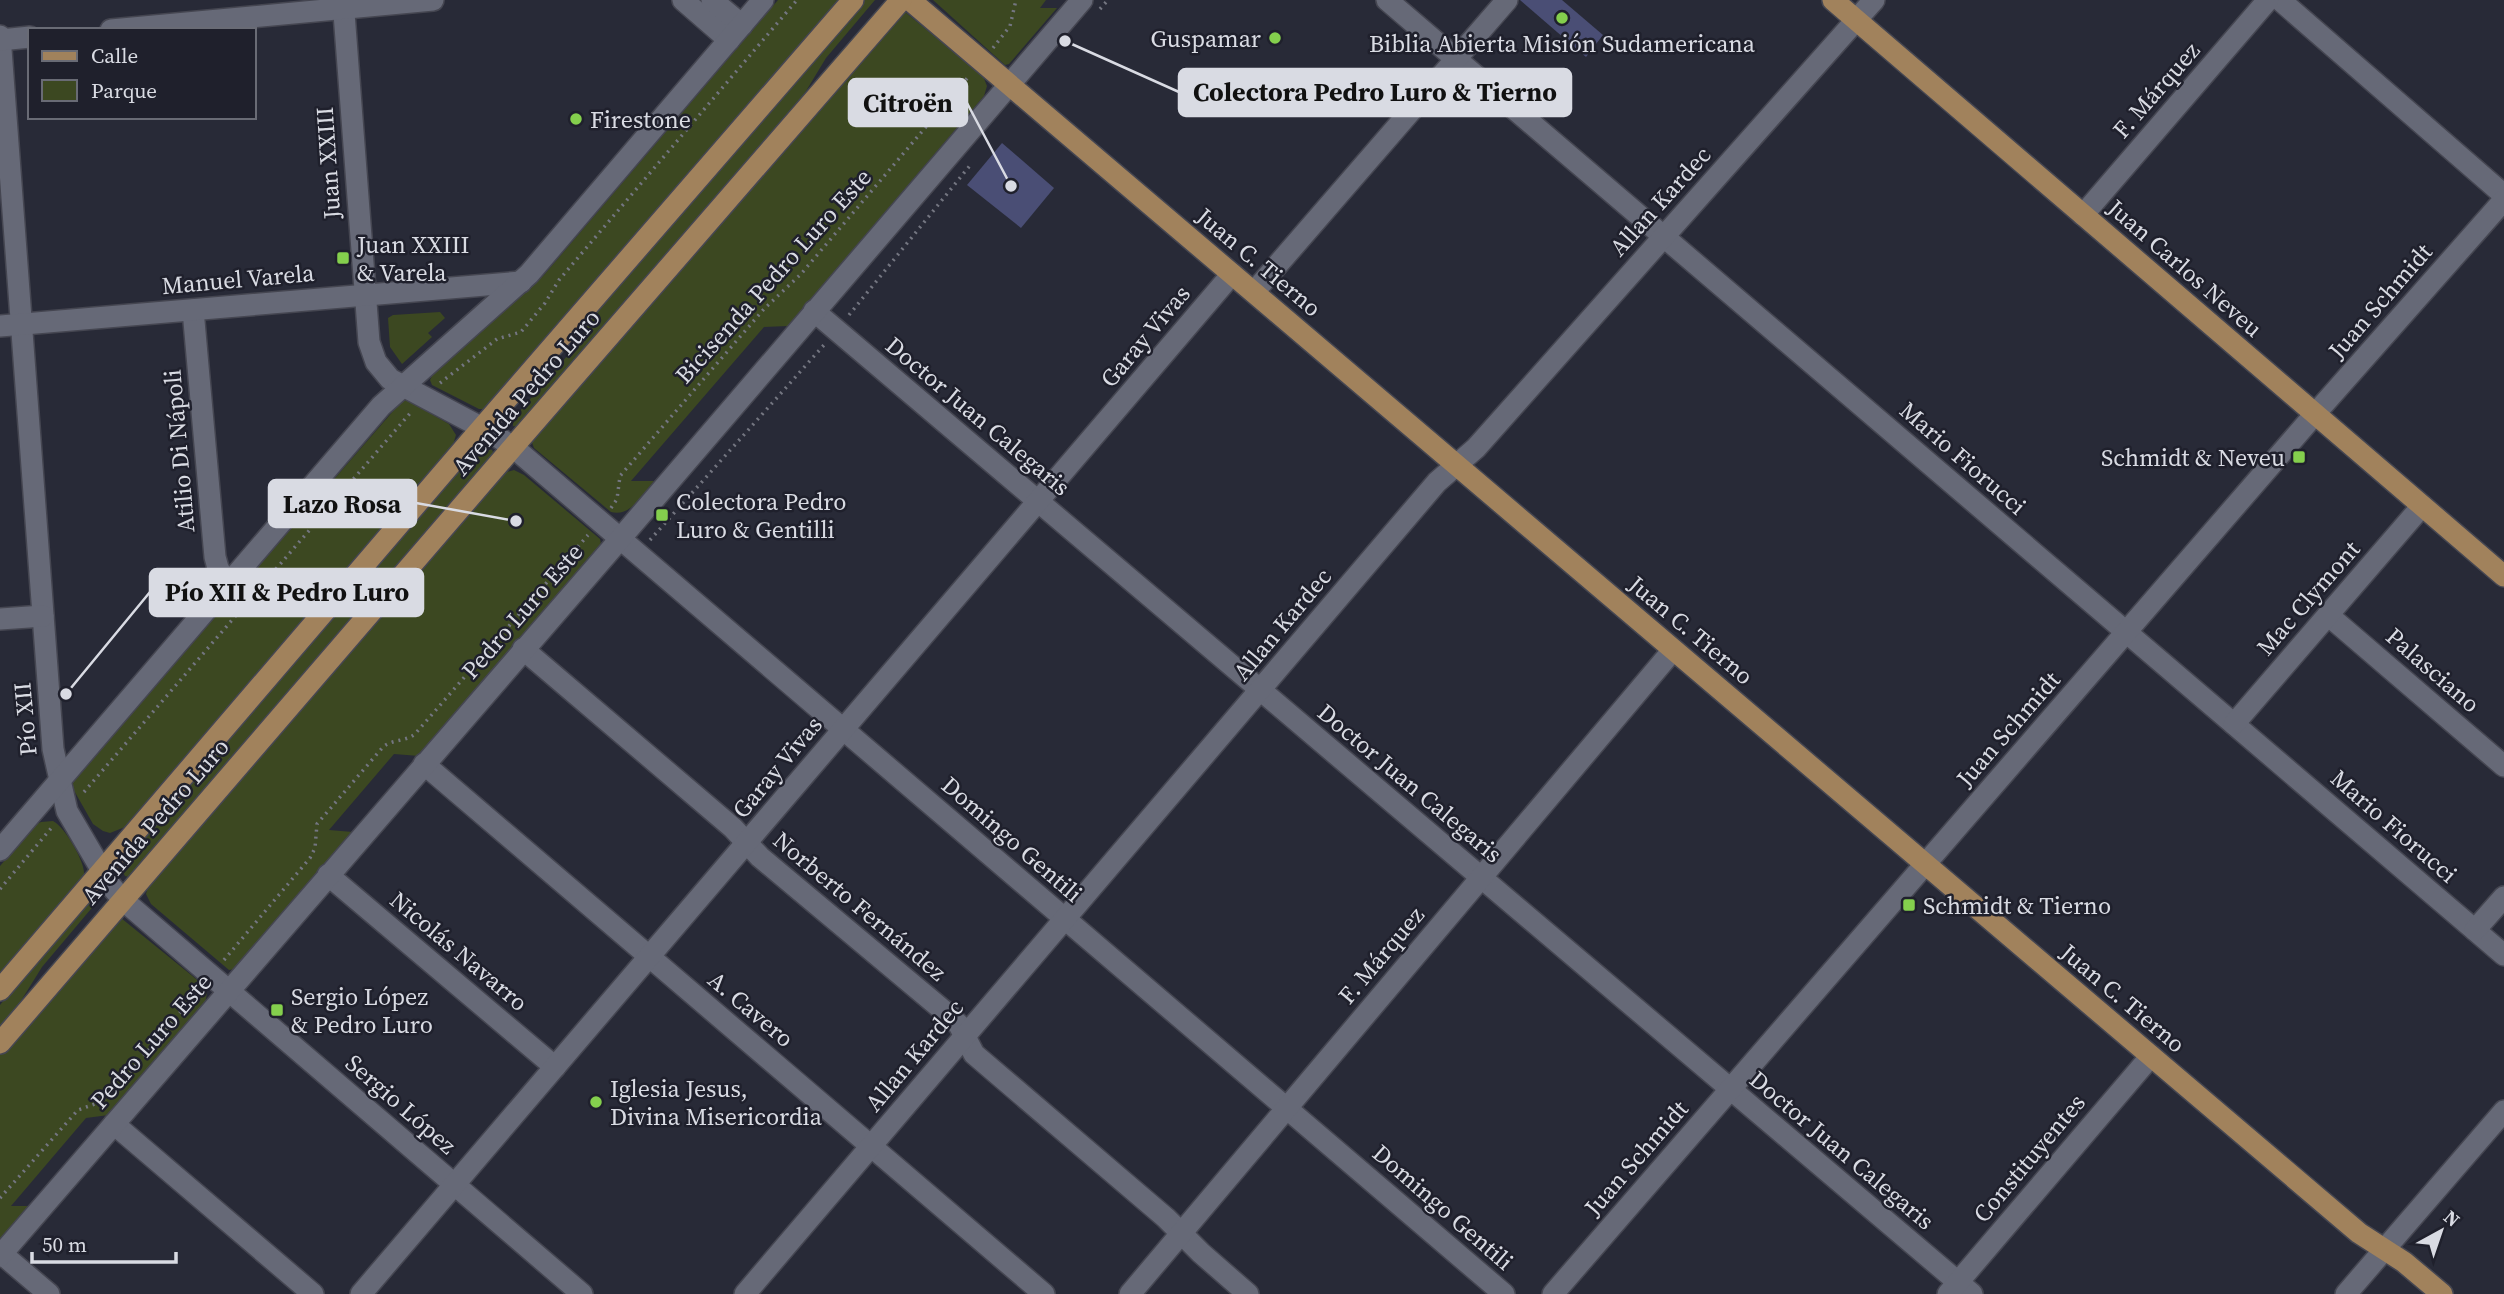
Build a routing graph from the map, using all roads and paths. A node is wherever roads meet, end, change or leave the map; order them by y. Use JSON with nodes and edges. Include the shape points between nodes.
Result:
{"nodes":[{"id":1,"x":433,"y":0,"type":"edge"},
{"id":2,"x":684,"y":0,"type":"edge"},
{"id":3,"x":712,"y":0,"type":"edge"},
{"id":4,"x":763,"y":0,"type":"edge"},
{"id":5,"x":797,"y":0,"type":"edge"},
{"id":6,"x":853,"y":0,"type":"edge"},
{"id":7,"x":901,"y":0,"type":"edge"},
{"id":8,"x":911,"y":0,"type":"edge"},
{"id":9,"x":1016,"y":0,"type":"edge"},
{"id":10,"x":1108,"y":0,"type":"edge"},
{"id":11,"x":1387,"y":0,"type":"edge"},
{"id":12,"x":1507,"y":0,"type":"edge"},
{"id":13,"x":1833,"y":0,"type":"edge"},
{"id":14,"x":1874,"y":0,"type":"edge"},
{"id":15,"x":2268,"y":0,"type":"edge"},
{"id":16,"x":2280,"y":0,"type":"edge"},
{"id":17,"x":343,"y":4,"type":"edge"},
{"id":18,"x":1091,"y":5,"type":"edge"},
{"id":19,"x":1856,"y":20,"type":"junction"},
{"id":20,"x":129,"y":28,"type":"edge"},
{"id":21,"x":736,"y":32,"type":"junction"},
{"id":22,"x":28,"y":37,"type":"edge"},
{"id":23,"x":0,"y":38,"type":"edge"},
{"id":24,"x":989,"y":52,"type":"dead end"},
{"id":25,"x":1456,"y":59,"type":"junction"},
{"id":26,"x":975,"y":69,"type":"dead end"},
{"id":27,"x":1009,"y":84,"type":"junction"},
{"id":28,"x":973,"y":161,"type":"dead end"},
{"id":29,"x":2504,"y":195,"type":"edge"},
{"id":30,"x":2504,"y":200,"type":"edge"},
{"id":31,"x":2083,"y":215,"type":"junction"},
{"id":32,"x":1664,"y":236,"type":"junction"},
{"id":33,"x":1232,"y":274,"type":"junction"},
{"id":34,"x":521,"y":282,"type":"junction"},
{"id":35,"x":1254,"y":292,"type":"junction"},
{"id":36,"x":364,"y":295,"type":"junction"},
{"id":37,"x":193,"y":310,"type":"junction"},
{"id":38,"x":814,"y":311,"type":"junction"},
{"id":39,"x":11,"y":325,"type":"edge"},
{"id":40,"x":836,"y":331,"type":"junction"},
{"id":41,"x":402,"y":387,"type":"junction"},
{"id":42,"x":435,"y":387,"type":"dead end"},
{"id":43,"x":417,"y":405,"type":"dead end"},
{"id":44,"x":2315,"y":414,"type":"junction"},
{"id":45,"x":482,"y":427,"type":"junction"},
{"id":46,"x":513,"y":447,"type":"junction"},
{"id":47,"x":1457,"y":465,"type":"junction"},
{"id":48,"x":1038,"y":502,"type":"junction"},
{"id":49,"x":2422,"y":506,"type":"junction"},
{"id":50,"x":608,"y":511,"type":"dead end"},
{"id":51,"x":592,"y":531,"type":"dead end"},
{"id":52,"x":620,"y":539,"type":"junction"},
{"id":53,"x":638,"y":554,"type":"junction"},
{"id":54,"x":2504,"y":576,"type":"edge"},
{"id":55,"x":227,"y":585,"type":"junction"},
{"id":56,"x":43,"y":615,"type":"junction"},
{"id":57,"x":2328,"y":615,"type":"junction"},
{"id":58,"x":0,"y":619,"type":"edge"},
{"id":59,"x":2126,"y":632,"type":"junction"},
{"id":60,"x":523,"y":649,"type":"junction"},
{"id":61,"x":1673,"y":650,"type":"junction"},
{"id":62,"x":1260,"y":690,"type":"junction"},
{"id":63,"x":2234,"y":724,"type":"junction"},
{"id":64,"x":843,"y":730,"type":"junction"},
{"id":65,"x":424,"y":764,"type":"junction"},
{"id":66,"x":2504,"y":766,"type":"edge"},
{"id":67,"x":59,"y":782,"type":"junction"},
{"id":68,"x":36,"y":809,"type":"junction"},
{"id":69,"x":67,"y":811,"type":"junction"},
{"id":70,"x":747,"y":843,"type":"junction"},
{"id":71,"x":0,"y":850,"type":"edge"},
{"id":72,"x":1925,"y":864,"type":"junction"},
{"id":73,"x":102,"y":871,"type":"junction"},
{"id":74,"x":328,"y":875,"type":"junction"},
{"id":75,"x":1481,"y":878,"type":"junction"},
{"id":76,"x":0,"y":889,"type":"edge"},
{"id":77,"x":2504,"y":897,"type":"edge"},
{"id":78,"x":123,"y":900,"type":"junction"},
{"id":79,"x":1065,"y":919,"type":"junction"},
{"id":80,"x":2475,"y":930,"type":"junction"},
{"id":81,"x":2504,"y":955,"type":"edge"},
{"id":82,"x":649,"y":957,"type":"junction"},
{"id":83,"x":221,"y":964,"type":"dead end"},
{"id":84,"x":203,"y":985,"type":"dead end"},
{"id":85,"x":0,"y":990,"type":"edge"},
{"id":86,"x":229,"y":991,"type":"junction"},
{"id":87,"x":964,"y":1037,"type":"junction"},
{"id":88,"x":0,"y":1043,"type":"edge"},
{"id":89,"x":2151,"y":1056,"type":"junction"},
{"id":90,"x":555,"y":1067,"type":"junction"},
{"id":91,"x":125,"y":1078,"type":"dead end"},
{"id":92,"x":1730,"y":1089,"type":"junction"},
{"id":93,"x":107,"y":1099,"type":"dead end"},
{"id":94,"x":1287,"y":1108,"type":"junction"},
{"id":95,"x":2504,"y":1111,"type":"edge"},
{"id":96,"x":114,"y":1124,"type":"junction"},
{"id":97,"x":871,"y":1146,"type":"junction"},
{"id":98,"x":455,"y":1184,"type":"junction"},
{"id":99,"x":0,"y":1198,"type":"edge"},
{"id":100,"x":1181,"y":1234,"type":"junction"},
{"id":101,"x":2384,"y":1250,"type":"junction"},
{"id":102,"x":1,"y":1255,"type":"edge"},
{"id":103,"x":1959,"y":1290,"type":"edge"},
{"id":104,"x":49,"y":1294,"type":"edge"},
{"id":105,"x":313,"y":1294,"type":"edge"},
{"id":106,"x":361,"y":1294,"type":"edge"},
{"id":107,"x":582,"y":1294,"type":"edge"},
{"id":108,"x":745,"y":1294,"type":"edge"},
{"id":109,"x":1044,"y":1294,"type":"edge"},
{"id":110,"x":1130,"y":1294,"type":"edge"},
{"id":111,"x":1248,"y":1294,"type":"edge"},
{"id":112,"x":1504,"y":1294,"type":"edge"},
{"id":113,"x":1553,"y":1294,"type":"edge"},
{"id":114,"x":2346,"y":1294,"type":"edge"},
{"id":115,"x":2442,"y":1294,"type":"edge"}],
"edges":[{"from":1,"to":17,"type":"street"},
{"from":2,"to":21,"type":"street"},
{"from":3,"to":21,"type":"street"},
{"from":4,"to":21,"type":"street"},
{"from":5,"to":42,"type":"path","via":[[561,277],[524,329],[495,341]]},
{"from":6,"to":45,"type":"main road","name":"Avenida Pedro Luro"},
{"from":7,"to":46,"type":"main road","name":"Avenida Pedro Luro"},
{"from":8,"to":27,"type":"main road","name":"Juan C. Tierno"},
{"from":9,"to":24,"type":"path","via":[[1008,30]]},
{"from":10,"to":18,"type":"path"},
{"from":11,"to":25,"type":"street","name":"Mario Fiorucci"},
{"from":12,"to":25,"type":"street"},
{"from":13,"to":19,"type":"main road","name":"Juan Carlos Neveu"},
{"from":14,"to":19,"type":"street","name":"Allan Kardec"},
{"from":15,"to":31,"type":"street","name":"F. Márquez"},
{"from":16,"to":29,"type":"street"},
{"from":17,"to":20,"type":"street"},
{"from":17,"to":36,"type":"street","name":"Juan XXIII"},
{"from":18,"to":27,"type":"street","name":"Pedro Luro Este"},
{"from":19,"to":31,"type":"main road","name":"Juan Carlos Neveu"},
{"from":19,"to":32,"type":"street","name":"Allan Kardec"},
{"from":21,"to":34,"type":"street"},
{"from":22,"to":23,"type":"street"},
{"from":23,"to":39,"type":"street","name":"Pío XII"},
{"from":25,"to":32,"type":"street","name":"Mario Fiorucci"},
{"from":25,"to":35,"type":"street"},
{"from":26,"to":50,"type":"path","name":"Bicisenda Pedro Luro Este","via":[[801,274],[764,309],[620,476],[617,499]]},
{"from":27,"to":33,"type":"main road","name":"Juan C. Tierno"},
{"from":27,"to":38,"type":"street","name":"Pedro Luro Este"},
{"from":28,"to":40,"type":"path"},
{"from":30,"to":44,"type":"street","name":"Juan Schmidt"},
{"from":31,"to":44,"type":"main road","name":"Juan Carlos Neveu"},
{"from":32,"to":47,"type":"street","name":"Allan Kardec"},
{"from":32,"to":59,"type":"street","name":"Mario Fiorucci"},
{"from":33,"to":35,"type":"main road","name":"Juan C. Tierno"},
{"from":33,"to":48,"type":"street","name":"Garay Vivas"},
{"from":34,"to":36,"type":"street","name":"Manuel Varela"},
{"from":34,"to":41,"type":"street"},
{"from":35,"to":47,"type":"main road","name":"Juan C. Tierno"},
{"from":36,"to":37,"type":"street","name":"Manuel Varela"},
{"from":36,"to":41,"type":"street","name":"Juan XXIII","via":[[373,356],[384,374]]},
{"from":37,"to":39,"type":"street","name":"Manuel Varela"},
{"from":37,"to":55,"type":"street","name":"Atilio Di Nápoli","via":[[215,557]]},
{"from":38,"to":40,"type":"street","name":"Doctor Juan Calegaris"},
{"from":38,"to":52,"type":"street","name":"Pedro Luro Este"},
{"from":39,"to":56,"type":"street","name":"Pío XII"},
{"from":40,"to":48,"type":"street","name":"Doctor Juan Calegaris"},
{"from":40,"to":53,"type":"path"},
{"from":41,"to":45,"type":"street","name":"Juan XXIII"},
{"from":41,"to":55,"type":"street","via":[[374,413]]},
{"from":43,"to":69,"type":"path"},
{"from":44,"to":49,"type":"main road","name":"Juan Carlos Neveu"},
{"from":44,"to":59,"type":"street","name":"Juan Schmidt"},
{"from":45,"to":46,"type":"street","name":"Domingo Gentili"},
{"from":45,"to":73,"type":"main road","name":"Avenida Pedro Luro"},
{"from":46,"to":52,"type":"street","name":"Domingo Gentili"},
{"from":46,"to":78,"type":"main road","name":"Avenida Pedro Luro"},
{"from":47,"to":61,"type":"main road","name":"Juan C. Tierno"},
{"from":47,"to":62,"type":"street","name":"Allan Kardec","via":[[1437,482]]},
{"from":48,"to":62,"type":"street","name":"Doctor Juan Calegaris"},
{"from":48,"to":64,"type":"street","name":"Garay Vivas"},
{"from":49,"to":54,"type":"main road","name":"Juan Carlos Neveu"},
{"from":49,"to":57,"type":"street","name":"Mac Clymont"},
{"from":51,"to":83,"type":"path","via":[[415,734],[383,747],[319,822],[312,855]]},
{"from":52,"to":53,"type":"street","name":"Domingo Gentili"},
{"from":52,"to":60,"type":"street","name":"Pedro Luro Este"},
{"from":53,"to":64,"type":"street","name":"Domingo Gentili"},
{"from":55,"to":67,"type":"street"},
{"from":56,"to":58,"type":"street"},
{"from":56,"to":67,"type":"street","name":"Pío XII"},
{"from":57,"to":63,"type":"street","name":"Mac Clymont"},
{"from":57,"to":66,"type":"street","name":"Palasciano"},
{"from":59,"to":63,"type":"street","name":"Mario Fiorucci"},
{"from":59,"to":72,"type":"street","name":"Juan Schmidt"},
{"from":60,"to":65,"type":"street","name":"Pedro Luro Este"},
{"from":60,"to":70,"type":"street","name":"Norberto Fernández"},
{"from":61,"to":72,"type":"main road","name":"Juan C. Tierno"},
{"from":61,"to":75,"type":"street","name":"F. Márquez"},
{"from":62,"to":75,"type":"street","name":"Doctor Juan Calegaris"},
{"from":62,"to":79,"type":"street","name":"Allan Kardec"},
{"from":63,"to":80,"type":"street","name":"Mario Fiorucci"},
{"from":64,"to":70,"type":"street","name":"Garay Vivas"},
{"from":64,"to":79,"type":"street","name":"Domingo Gentili"},
{"from":65,"to":74,"type":"street","name":"Pedro Luro Este"},
{"from":65,"to":82,"type":"street","name":"A. Cavero"},
{"from":67,"to":68,"type":"street"},
{"from":67,"to":69,"type":"street","name":"Pío XII"},
{"from":68,"to":69,"type":"street","via":[[52,804]]},
{"from":68,"to":71,"type":"street"},
{"from":69,"to":73,"type":"street","name":"Pío XII"},
{"from":69,"to":76,"type":"path"},
{"from":70,"to":82,"type":"street","name":"Garay Vivas"},
{"from":70,"to":87,"type":"street","name":"Norberto Fernández","via":[[950,1016]]},
{"from":72,"to":89,"type":"main road","name":"Juan C. Tierno"},
{"from":72,"to":92,"type":"street","name":"Juan Schmidt"},
{"from":73,"to":78,"type":"street","name":"Pío XII"},
{"from":73,"to":85,"type":"main road","name":"Avenida Pedro Luro"},
{"from":74,"to":86,"type":"street","name":"Pedro Luro Este"},
{"from":74,"to":90,"type":"street","name":"Nicolás Navarro"},
{"from":75,"to":92,"type":"street","name":"Doctor Juan Calegaris"},
{"from":75,"to":94,"type":"street","name":"F. Márquez"},
{"from":77,"to":80,"type":"street"},
{"from":78,"to":86,"type":"street","name":"Sergio López"},
{"from":78,"to":88,"type":"main road","name":"Avenida Pedro Luro"},
{"from":79,"to":87,"type":"street","name":"Allan Kardec"},
{"from":79,"to":94,"type":"street","name":"Domingo Gentili"},
{"from":80,"to":81,"type":"street","name":"Mario Fiorucci"},
{"from":82,"to":90,"type":"street","name":"Garay Vivas"},
{"from":82,"to":97,"type":"street","name":"A. Cavero"},
{"from":84,"to":91,"type":"path"},
{"from":86,"to":96,"type":"street","name":"Pedro Luro Este"},
{"from":86,"to":98,"type":"street","name":"Sergio López"},
{"from":87,"to":97,"type":"street","name":"Allan Kardec"},
{"from":87,"to":100,"type":"street","name":"Norberto Fernández","via":[[978,1059]]},
{"from":89,"to":101,"type":"main road","name":"Juan C. Tierno","via":[[2364,1238]]},
{"from":89,"to":103,"type":"street","name":"Constituyentes"},
{"from":90,"to":98,"type":"street","name":"Garay Vivas"},
{"from":92,"to":103,"type":"street","name":"Doctor Juan Calegaris"},
{"from":92,"to":113,"type":"street","name":"Juan Schmidt"},
{"from":93,"to":99,"type":"path","via":[[78,1110]]},
{"from":94,"to":100,"type":"street","name":"F. Márquez"},
{"from":94,"to":112,"type":"street","name":"Domingo Gentili"},
{"from":95,"to":101,"type":"street"},
{"from":96,"to":102,"type":"street","name":"Pedro Luro Este"},
{"from":96,"to":105,"type":"street"},
{"from":97,"to":108,"type":"street","name":"Allan Kardec"},
{"from":97,"to":109,"type":"street","name":"A. Cavero"},
{"from":98,"to":106,"type":"street","name":"Garay Vivas"},
{"from":98,"to":107,"type":"street","name":"Sergio López"},
{"from":100,"to":110,"type":"street","name":"F. Márquez"},
{"from":100,"to":111,"type":"street","name":"Norberto Fernández"},
{"from":101,"to":114,"type":"street"},
{"from":101,"to":115,"type":"main road","name":"Juan C. Tierno"},
{"from":102,"to":104,"type":"street"}]}
